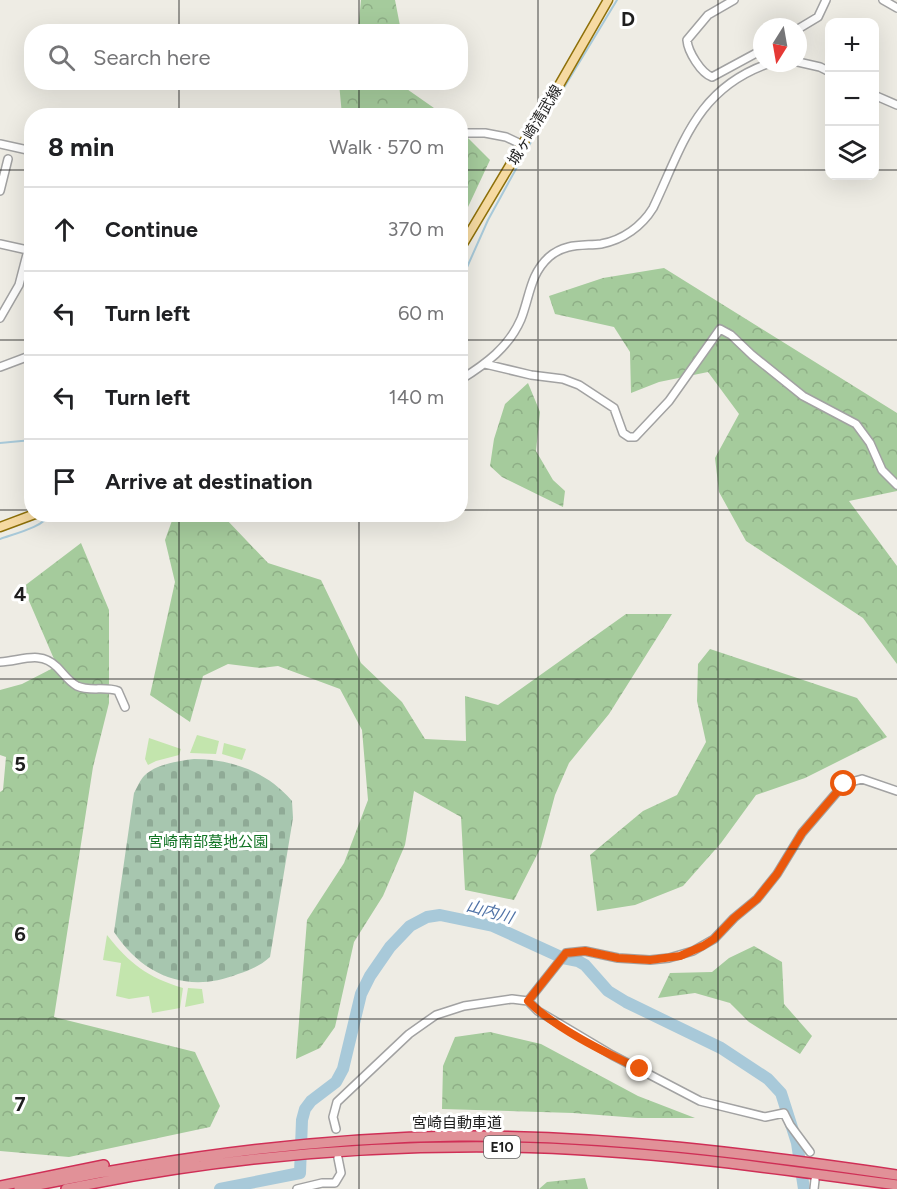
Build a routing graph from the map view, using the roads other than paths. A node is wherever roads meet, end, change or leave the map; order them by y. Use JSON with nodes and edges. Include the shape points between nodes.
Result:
{"nodes":[{"id":1,"x":608,"y":0,"type":"edge"},
{"id":2,"x":734,"y":0,"type":"edge"},
{"id":3,"x":826,"y":0,"type":"edge"},
{"id":4,"x":883,"y":0,"type":"edge"},
{"id":5,"x":897,"y":8,"type":"edge"},
{"id":6,"x":807,"y":24,"type":"edge"},
{"id":7,"x":753,"y":55,"type":"edge"},
{"id":8,"x":807,"y":64,"type":"edge"},
{"id":9,"x":753,"y":70,"type":"edge"},
{"id":10,"x":825,"y":70,"type":"edge"},
{"id":11,"x":879,"y":97,"type":"edge"},
{"id":12,"x":897,"y":105,"type":"edge"},
{"id":13,"x":468,"y":133,"type":"edge"},
{"id":14,"x":0,"y":144,"type":"edge"},
{"id":15,"x":523,"y":145,"type":"junction"},
{"id":16,"x":24,"y":149,"type":"edge"},
{"id":17,"x":8,"y":159,"type":"dead end"},
{"id":18,"x":2,"y":171,"type":"edge"},
{"id":19,"x":0,"y":191,"type":"edge"},
{"id":20,"x":468,"y":236,"type":"edge"},
{"id":21,"x":0,"y":244,"type":"edge"},
{"id":22,"x":24,"y":250,"type":"edge"},
{"id":23,"x":24,"y":270,"type":"edge"},
{"id":24,"x":0,"y":318,"type":"edge"},
{"id":25,"x":24,"y":358,"type":"edge"},
{"id":26,"x":485,"y":364,"type":"junction"},
{"id":27,"x":0,"y":367,"type":"edge"},
{"id":28,"x":468,"y":375,"type":"edge"},
{"id":29,"x":897,"y":485,"type":"edge"},
{"id":30,"x":24,"y":518,"type":"edge"},
{"id":31,"x":0,"y":527,"type":"edge"},
{"id":32,"x":0,"y":662,"type":"edge"},
{"id":33,"x":126,"y":707,"type":"dead end"},
{"id":34,"x":897,"y":791,"type":"edge"},
{"id":35,"x":528,"y":1001,"type":"junction"},
{"id":36,"x":336,"y":1129,"type":"dead end"},
{"id":37,"x":810,"y":1152,"type":"dead end"},
{"id":38,"x":338,"y":1158,"type":"dead end"},
{"id":39,"x":170,"y":1160,"type":"junction"},
{"id":40,"x":897,"y":1175,"type":"edge"},
{"id":41,"x":108,"y":1180,"type":"junction"},
{"id":42,"x":815,"y":1180,"type":"dead end"},
{"id":43,"x":897,"y":1185,"type":"edge"},
{"id":44,"x":0,"y":1186,"type":"edge"},
{"id":45,"x":19,"y":1189,"type":"edge"},
{"id":46,"x":66,"y":1189,"type":"edge"},
{"id":47,"x":82,"y":1189,"type":"edge"},
{"id":48,"x":297,"y":1189,"type":"edge"},
{"id":49,"x":814,"y":1189,"type":"edge"}],
"edges":[{"from":1,"to":15,"type":"main road","name":"城ヶ崎清武線"},
{"from":2,"to":7,"type":"street","via":[[708,15],[687,40],[688,46],[712,78]]},
{"from":3,"to":6,"type":"street","via":[[818,17]]},
{"from":4,"to":5,"type":"street"},
{"from":8,"to":10,"type":"street"},
{"from":9,"to":26,"type":"street","via":[[724,87],[702,109],[653,208],[632,231],[611,241],[566,247],[537,270],[511,338]]},
{"from":11,"to":12,"type":"street"},
{"from":13,"to":15,"type":"street","via":[[506,137]]},
{"from":14,"to":16,"type":"street"},
{"from":15,"to":20,"type":"main road","name":"城ヶ崎清武線"},
{"from":17,"to":18,"type":"street"},
{"from":18,"to":19,"type":"street"},
{"from":21,"to":22,"type":"street"},
{"from":23,"to":24,"type":"street"},
{"from":25,"to":27,"type":"street"},
{"from":26,"to":28,"type":"street"},
{"from":26,"to":29,"type":"street","via":[[579,385],[614,408],[623,433],[635,437],[669,401],[720,329],[731,334],[796,392],[856,424],[882,470]]},
{"from":30,"to":31,"type":"main road"},
{"from":32,"to":33,"type":"street","via":[[39,656],[50,660],[75,685],[118,691]]},
{"from":34,"to":35,"type":"street","via":[[862,779],[844,784],[802,833],[757,899],[703,946],[680,956],[650,960],[585,951],[566,953]]},
{"from":35,"to":36,"type":"street","via":[[512,999],[464,1006],[436,1016],[409,1034],[337,1102],[333,1117]]},
{"from":35,"to":37,"type":"street","via":[[538,1011],[612,1055],[700,1101],[765,1117],[784,1113]]},
{"from":38,"to":48,"type":"street","via":[[341,1173],[335,1183]]},
{"from":39,"to":40,"type":"highway","name":"宮崎自動車道","number":"E10","via":[[319,1143],[462,1136],[661,1146]]},
{"from":39,"to":44,"type":"highway","via":[[120,1162]]},
{"from":39,"to":45,"type":"highway","name":"宮崎自動車道","number":"E10"},
{"from":41,"to":43,"type":"highway","name":"宮崎自動車道","number":"E10","via":[[286,1155],[415,1147],[504,1147],[669,1157]]},
{"from":41,"to":46,"type":"highway","name":"宮崎自動車道","number":"E10"},
{"from":41,"to":47,"type":"highway"},
{"from":42,"to":49,"type":"street"}]}
